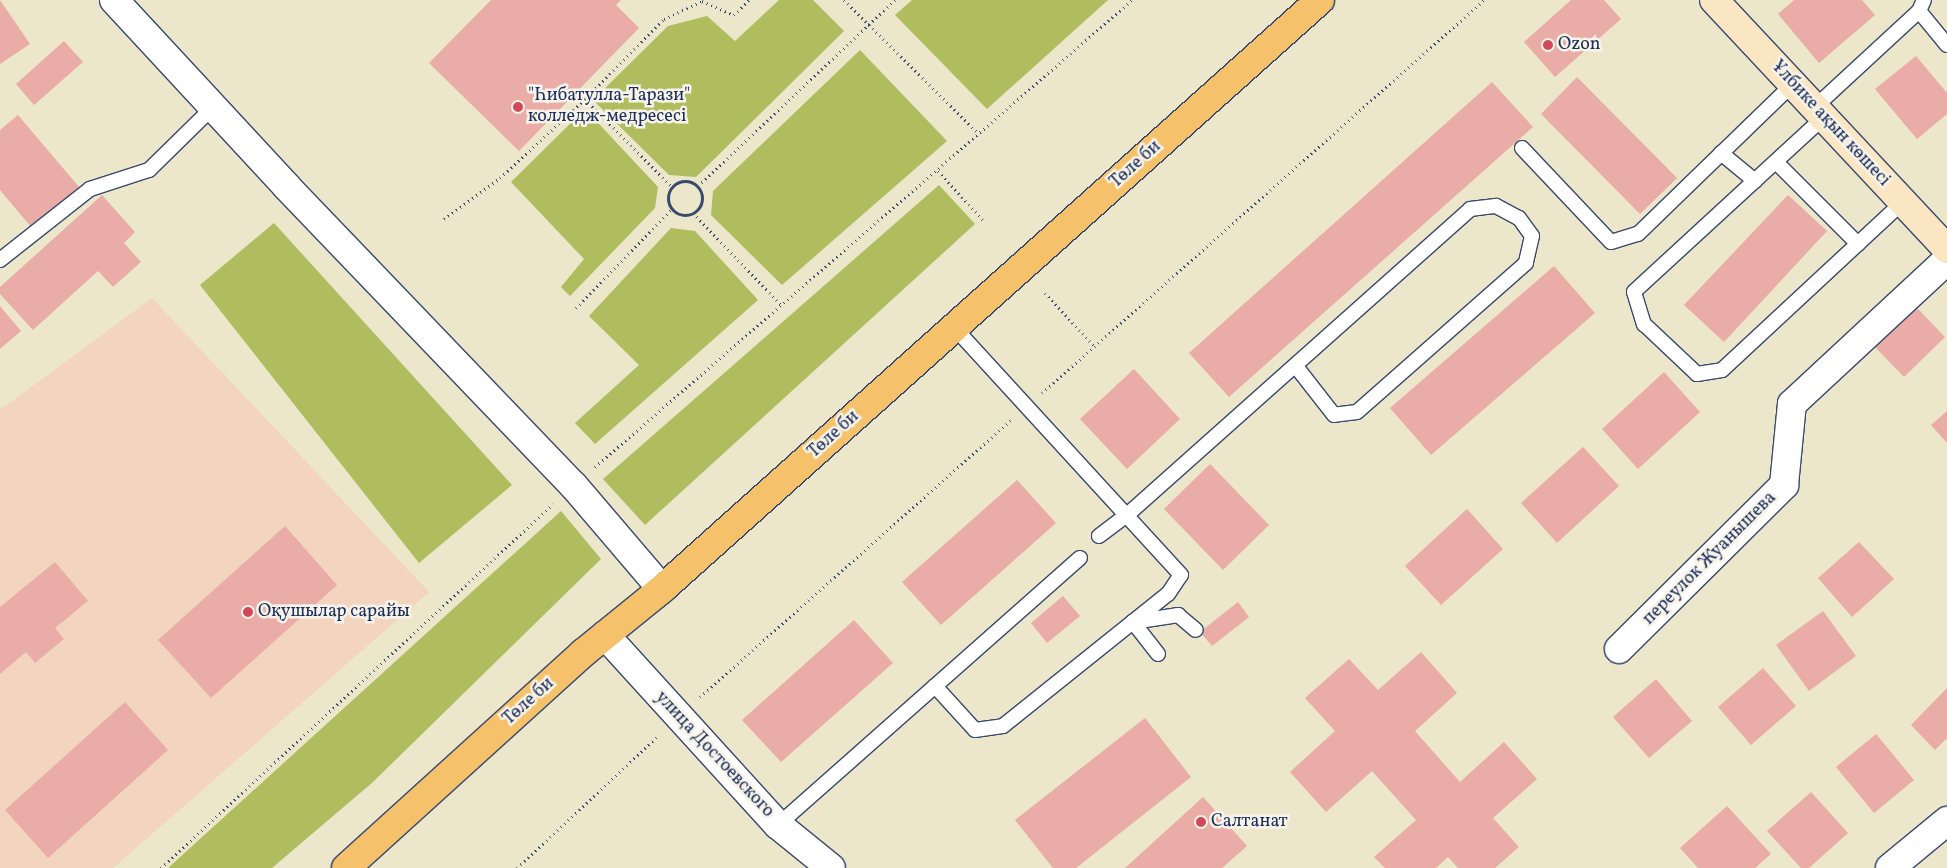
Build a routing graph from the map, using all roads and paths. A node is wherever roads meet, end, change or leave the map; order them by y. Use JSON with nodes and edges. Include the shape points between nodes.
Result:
{"nodes":[{"id":1,"x":114,"y":0,"type":"edge"},
{"id":2,"x":749,"y":0,"type":"edge"},
{"id":3,"x":844,"y":0,"type":"edge"},
{"id":4,"x":895,"y":0,"type":"edge"},
{"id":5,"x":1132,"y":0,"type":"edge"},
{"id":6,"x":1320,"y":0,"type":"edge"},
{"id":7,"x":1484,"y":0,"type":"edge"},
{"id":8,"x":1714,"y":0,"type":"edge"},
{"id":9,"x":1922,"y":6,"type":"edge"},
{"id":10,"x":870,"y":26,"type":"junction"},
{"id":11,"x":1947,"y":45,"type":"edge"},
{"id":12,"x":1793,"y":84,"type":"junction"},
{"id":13,"x":585,"y":100,"type":"junction"},
{"id":14,"x":214,"y":107,"type":"junction"},
{"id":15,"x":1819,"y":112,"type":"junction"},
{"id":16,"x":979,"y":134,"type":"junction"},
{"id":17,"x":1522,"y":148,"type":"dead end"},
{"id":18,"x":1721,"y":153,"type":"junction"},
{"id":19,"x":1776,"y":162,"type":"junction"},
{"id":20,"x":938,"y":171,"type":"junction"},
{"id":21,"x":1755,"y":181,"type":"junction"},
{"id":22,"x":698,"y":186,"type":"junction"},
{"id":23,"x":672,"y":187,"type":"junction"},
{"id":24,"x":1903,"y":202,"type":"junction"},
{"id":25,"x":672,"y":209,"type":"junction"},
{"id":26,"x":693,"y":213,"type":"junction"},
{"id":27,"x":444,"y":219,"type":"dead end"},
{"id":28,"x":983,"y":220,"type":"dead end"},
{"id":29,"x":1858,"y":244,"type":"junction"},
{"id":30,"x":1947,"y":249,"type":"edge"},
{"id":31,"x":0,"y":260,"type":"edge"},
{"id":32,"x":1947,"y":260,"type":"edge"},
{"id":33,"x":1045,"y":293,"type":"dead end"},
{"id":34,"x":783,"y":307,"type":"junction"},
{"id":35,"x":576,"y":308,"type":"dead end"},
{"id":36,"x":954,"y":327,"type":"junction"},
{"id":37,"x":1094,"y":347,"type":"junction"},
{"id":38,"x":1295,"y":365,"type":"junction"},
{"id":39,"x":1027,"y":406,"type":"junction"},
{"id":40,"x":574,"y":486,"type":"junction"},
{"id":41,"x":1126,"y":515,"type":"junction"},
{"id":42,"x":1099,"y":536,"type":"dead end"},
{"id":43,"x":1080,"y":558,"type":"dead end"},
{"id":44,"x":662,"y":589,"type":"junction"},
{"id":45,"x":1133,"y":622,"type":"junction"},
{"id":46,"x":1196,"y":630,"type":"dead end"},
{"id":47,"x":605,"y":635,"type":"junction"},
{"id":48,"x":1619,"y":649,"type":"dead end"},
{"id":49,"x":1158,"y":654,"type":"dead end"},
{"id":50,"x":934,"y":686,"type":"junction"},
{"id":51,"x":679,"y":717,"type":"junction"},
{"id":52,"x":1947,"y":821,"type":"edge"},
{"id":53,"x":778,"y":825,"type":"junction"},
{"id":54,"x":161,"y":868,"type":"edge"},
{"id":55,"x":346,"y":868,"type":"edge"},
{"id":56,"x":517,"y":868,"type":"edge"},
{"id":57,"x":831,"y":868,"type":"edge"},
{"id":58,"x":1890,"y":868,"type":"edge"}],
"edges":[{"from":1,"to":14,"type":"street"},
{"from":2,"to":13,"type":"path","via":[[734,15],[702,0],[664,18]]},
{"from":3,"to":10,"type":"path"},
{"from":4,"to":10,"type":"path"},
{"from":5,"to":16,"type":"path"},
{"from":6,"to":36,"type":"main road","name":"Төле би"},
{"from":7,"to":37,"type":"path"},
{"from":8,"to":12,"type":"main road","name":"Ұлбике ақын көшесі"},
{"from":9,"to":11,"type":"lane"},
{"from":9,"to":15,"type":"lane"},
{"from":10,"to":16,"type":"path"},
{"from":10,"to":22,"type":"path"},
{"from":12,"to":15,"type":"main road","name":"Ұлбике ақын көшесі"},
{"from":12,"to":18,"type":"lane"},
{"from":13,"to":23,"type":"path"},
{"from":13,"to":27,"type":"path","via":[[500,178]]},
{"from":14,"to":31,"type":"lane","via":[[149,170],[90,189]]},
{"from":14,"to":40,"type":"street"},
{"from":15,"to":19,"type":"lane"},
{"from":15,"to":24,"type":"main road","name":"Ұлбике ақын көшесі"},
{"from":16,"to":20,"type":"path"},
{"from":17,"to":18,"type":"lane","via":[[1611,242],[1638,234]]},
{"from":18,"to":21,"type":"lane"},
{"from":19,"to":21,"type":"lane"},
{"from":19,"to":29,"type":"lane"},
{"from":20,"to":28,"type":"path"},
{"from":20,"to":34,"type":"path"},
{"from":21,"to":29,"type":"lane","via":[[1634,292],[1644,324],[1697,374],[1722,370]]},
{"from":22,"to":23,"type":"path","via":[[682,181]]},
{"from":22,"to":26,"type":"path","via":[[702,201]]},
{"from":23,"to":25,"type":"path","via":[[668,198]]},
{"from":24,"to":29,"type":"lane"},
{"from":24,"to":30,"type":"main road","name":"Ұлбике ақын көшесі"},
{"from":25,"to":26,"type":"path","via":[[681,215]]},
{"from":25,"to":35,"type":"path"},
{"from":26,"to":34,"type":"path"},
{"from":32,"to":48,"type":"street","name":"переулок Жуанышева","via":[[1792,404],[1784,485]]},
{"from":33,"to":37,"type":"path"},
{"from":34,"to":40,"type":"path"},
{"from":36,"to":39,"type":"lane"},
{"from":36,"to":44,"type":"main road","name":"Төле би"},
{"from":37,"to":39,"type":"path"},
{"from":38,"to":38,"type":"lane","via":[[1470,209],[1496,206],[1519,218],[1532,236],[1526,263],[1357,412],[1334,415]]},
{"from":38,"to":41,"type":"lane"},
{"from":39,"to":41,"type":"lane"},
{"from":39,"to":51,"type":"path","via":[[868,544]]},
{"from":40,"to":44,"type":"street"},
{"from":40,"to":54,"type":"path"},
{"from":41,"to":42,"type":"lane"},
{"from":41,"to":45,"type":"lane","via":[[1181,575],[1168,594]]},
{"from":43,"to":50,"type":"lane"},
{"from":44,"to":47,"type":"main road","name":"Төле би"},
{"from":45,"to":46,"type":"lane","via":[[1178,615]]},
{"from":45,"to":49,"type":"lane"},
{"from":45,"to":50,"type":"lane","via":[[1003,726],[975,730]]},
{"from":47,"to":51,"type":"street","name":"улица Достоевского"},
{"from":47,"to":55,"type":"main road","name":"Төле би"},
{"from":50,"to":53,"type":"lane"},
{"from":51,"to":53,"type":"street","name":"улица Достоевского"},
{"from":51,"to":56,"type":"path"},
{"from":52,"to":58,"type":"street"},
{"from":53,"to":57,"type":"street","name":"улица Достоевского"}]}
